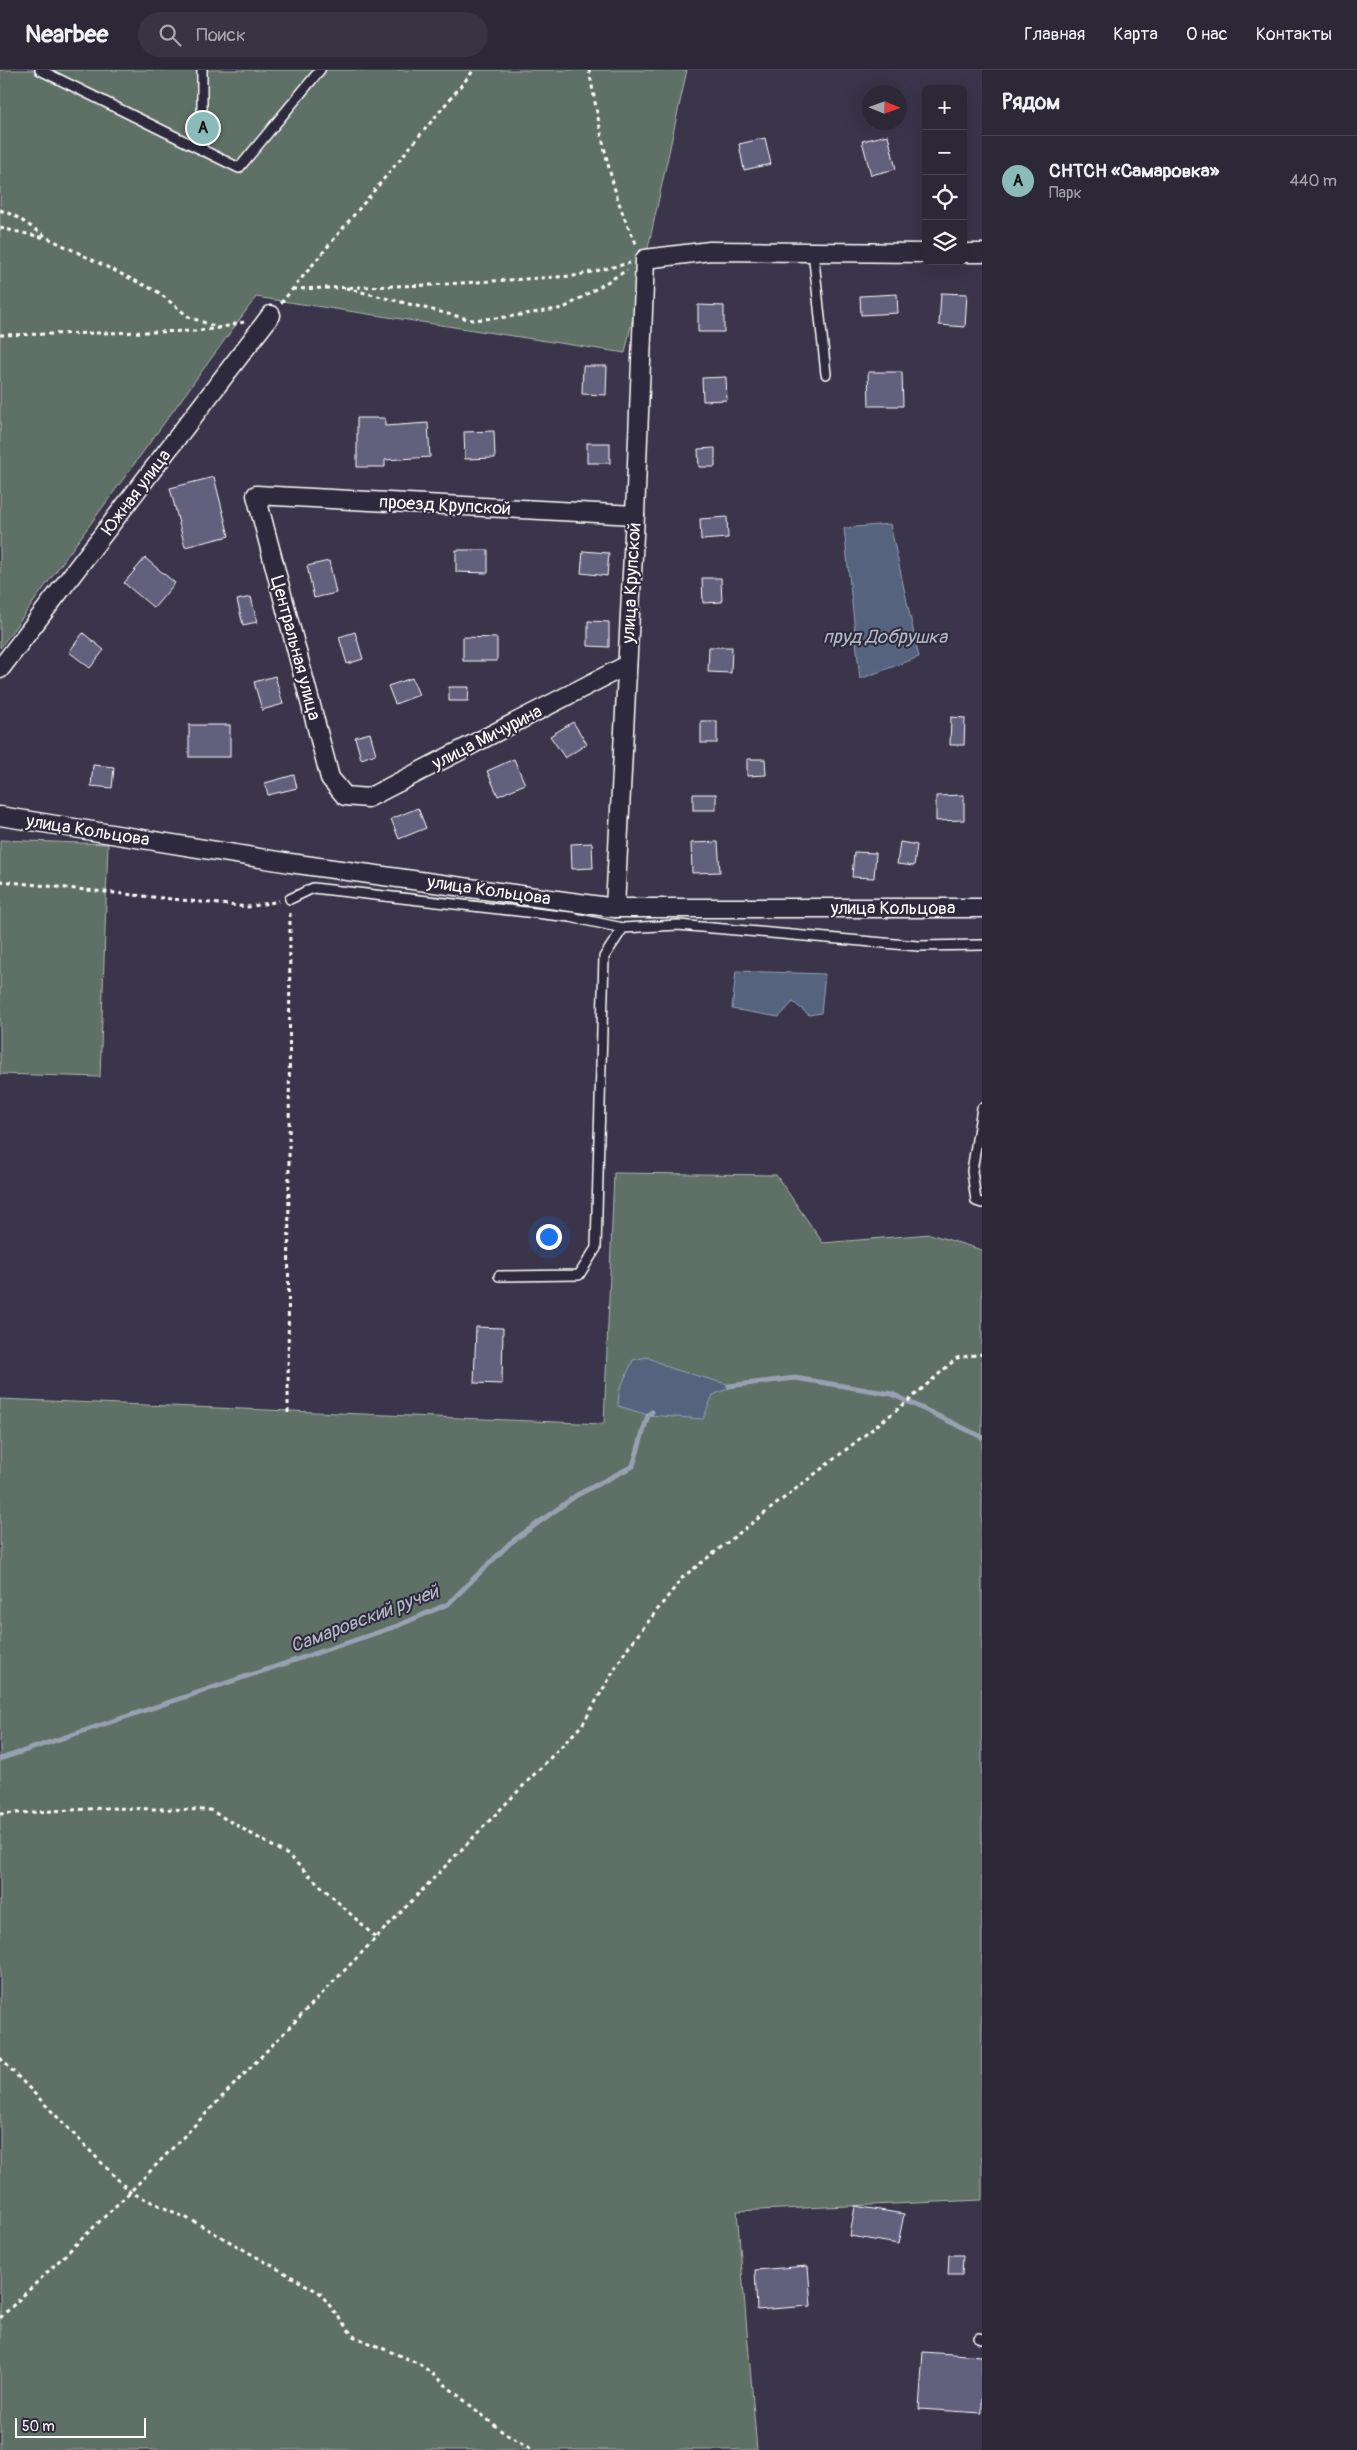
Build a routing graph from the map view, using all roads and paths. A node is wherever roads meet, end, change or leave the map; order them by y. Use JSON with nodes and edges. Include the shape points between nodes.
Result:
{"nodes":[{"id":1,"x":40,"y":70,"type":"edge"},
{"id":2,"x":202,"y":70,"type":"edge"},
{"id":3,"x":474,"y":70,"type":"edge"},
{"id":4,"x":589,"y":70,"type":"edge"},
{"id":5,"x":318,"y":71,"type":"edge"},
{"id":6,"x":202,"y":151,"type":"junction"},
{"id":7,"x":0,"y":210,"type":"edge"},
{"id":8,"x":0,"y":228,"type":"edge"},
{"id":9,"x":50,"y":239,"type":"junction"},
{"id":10,"x":813,"y":252,"type":"junction"},
{"id":11,"x":922,"y":253,"type":"edge"},
{"id":12,"x":967,"y":253,"type":"edge"},
{"id":13,"x":982,"y":253,"type":"edge"},
{"id":14,"x":645,"y":259,"type":"junction"},
{"id":15,"x":342,"y":287,"type":"junction"},
{"id":16,"x":292,"y":290,"type":"junction"},
{"id":17,"x":271,"y":315,"type":"junction"},
{"id":18,"x":219,"y":328,"type":"junction"},
{"id":19,"x":0,"y":335,"type":"edge"},
{"id":20,"x":826,"y":374,"type":"dead end"},
{"id":21,"x":256,"y":495,"type":"joint"},
{"id":22,"x":635,"y":515,"type":"junction"},
{"id":23,"x":627,"y":665,"type":"junction"},
{"id":24,"x":0,"y":669,"type":"edge"},
{"id":25,"x":345,"y":796,"type":"joint"},
{"id":26,"x":0,"y":816,"type":"edge"},
{"id":27,"x":0,"y":881,"type":"edge"},
{"id":28,"x":290,"y":899,"type":"junction"},
{"id":29,"x":615,"y":908,"type":"junction"},
{"id":30,"x":982,"y":908,"type":"edge"},
{"id":31,"x":624,"y":928,"type":"junction"},
{"id":32,"x":982,"y":945,"type":"edge"},
{"id":33,"x":982,"y":1108,"type":"edge"},
{"id":34,"x":982,"y":1203,"type":"edge"},
{"id":35,"x":499,"y":1276,"type":"dead end"},
{"id":36,"x":982,"y":1354,"type":"edge"},
{"id":37,"x":288,"y":1412,"type":"dead end"},
{"id":38,"x":0,"y":1814,"type":"edge"},
{"id":39,"x":376,"y":1938,"type":"junction"},
{"id":40,"x":0,"y":2058,"type":"edge"},
{"id":41,"x":130,"y":2192,"type":"junction"},
{"id":42,"x":0,"y":2318,"type":"edge"},
{"id":43,"x":532,"y":2450,"type":"edge"}],
"edges":[{"from":1,"to":6,"type":"lane"},
{"from":2,"to":6,"type":"lane"},
{"from":3,"to":16,"type":"path"},
{"from":4,"to":14,"type":"path","via":[[617,193],[628,230]]},
{"from":5,"to":6,"type":"lane","via":[[239,168]]},
{"from":7,"to":9,"type":"path"},
{"from":8,"to":9,"type":"path"},
{"from":9,"to":18,"type":"path","via":[[158,292],[189,317]]},
{"from":10,"to":11,"type":"street"},
{"from":10,"to":14,"type":"street","via":[[710,251]]},
{"from":10,"to":20,"type":"lane"},
{"from":12,"to":13,"type":"street"},
{"from":14,"to":15,"type":"path","via":[[574,276]]},
{"from":14,"to":15,"type":"path","via":[[564,308],[508,318],[472,320]]},
{"from":14,"to":22,"type":"street","name":"улица Крупской"},
{"from":15,"to":16,"type":"path"},
{"from":16,"to":17,"type":"path"},
{"from":17,"to":18,"type":"path"},
{"from":17,"to":24,"type":"street","name":"Южная улица"},
{"from":18,"to":19,"type":"path"},
{"from":21,"to":22,"type":"street","name":"проезд Крупской"},
{"from":21,"to":25,"type":"street","name":"Центральная улица","via":[[330,778]]},
{"from":22,"to":23,"type":"street","name":"улица Крупской"},
{"from":23,"to":25,"type":"street","name":"улица Мичурина","via":[[368,798]]},
{"from":23,"to":29,"type":"street","name":"улица Крупской"},
{"from":26,"to":29,"type":"street","name":"улица Кольцова","via":[[290,863]]},
{"from":27,"to":28,"type":"path","via":[[248,906]]},
{"from":28,"to":31,"type":"lane","via":[[313,888],[570,917]]},
{"from":28,"to":37,"type":"path"},
{"from":29,"to":30,"type":"street","name":"улица Кольцова"},
{"from":31,"to":32,"type":"lane","via":[[678,925],[918,946]]},
{"from":31,"to":35,"type":"lane","via":[[604,957],[596,1248],[579,1275]]},
{"from":33,"to":34,"type":"lane","via":[[972,1171],[976,1201]]},
{"from":36,"to":39,"type":"path","via":[[957,1358],[907,1402],[683,1577],[626,1650],[582,1725]]},
{"from":38,"to":39,"type":"path","via":[[106,1808],[210,1810],[288,1855]]},
{"from":39,"to":41,"type":"path"},
{"from":40,"to":41,"type":"path"},
{"from":41,"to":42,"type":"path"},
{"from":41,"to":43,"type":"path","via":[[195,2222],[320,2293],[354,2336],[420,2364],[504,2433]]}]}
